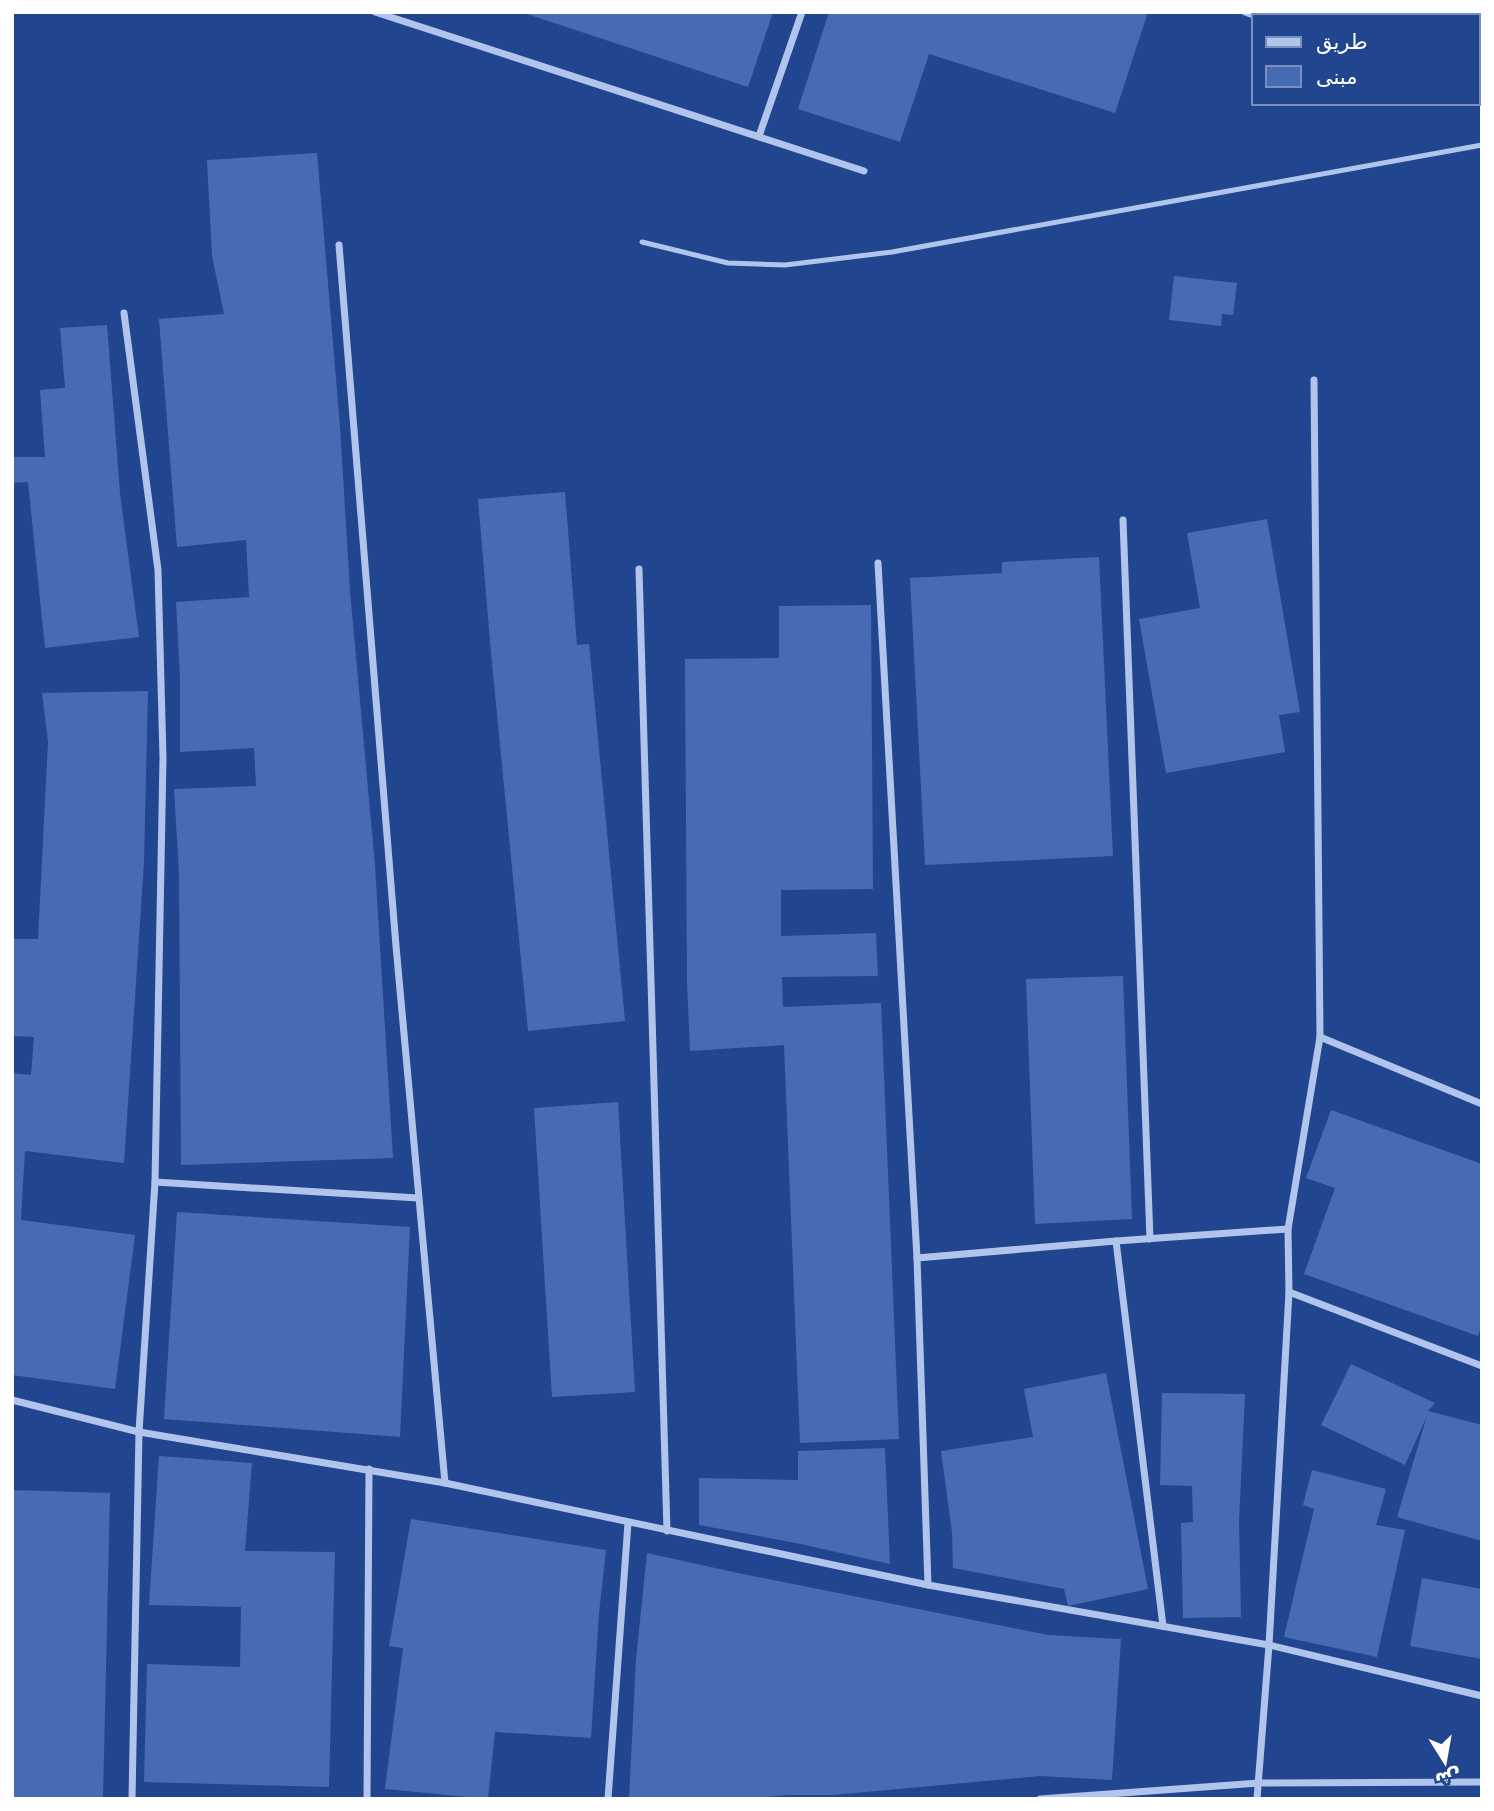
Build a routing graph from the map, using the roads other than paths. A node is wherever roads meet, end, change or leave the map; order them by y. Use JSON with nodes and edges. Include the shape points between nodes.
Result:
{"nodes":[{"id":1,"x":374,"y":12,"type":"edge"},
{"id":2,"x":802,"y":12,"type":"edge"},
{"id":3,"x":759,"y":136,"type":"junction"},
{"id":4,"x":1482,"y":145,"type":"edge"},
{"id":5,"x":864,"y":171,"type":"dead end"},
{"id":6,"x":642,"y":242,"type":"dead end"},
{"id":7,"x":339,"y":245,"type":"dead end"},
{"id":8,"x":124,"y":313,"type":"dead end"},
{"id":9,"x":1314,"y":380,"type":"dead end"},
{"id":10,"x":1123,"y":520,"type":"dead end"},
{"id":11,"x":878,"y":563,"type":"dead end"},
{"id":12,"x":639,"y":569,"type":"dead end"},
{"id":13,"x":1320,"y":1037,"type":"junction"},
{"id":14,"x":1482,"y":1104,"type":"edge"},
{"id":15,"x":155,"y":1182,"type":"junction"},
{"id":16,"x":418,"y":1198,"type":"junction"},
{"id":17,"x":1288,"y":1229,"type":"junction"},
{"id":18,"x":1150,"y":1239,"type":"junction"},
{"id":19,"x":1116,"y":1241,"type":"junction"},
{"id":20,"x":917,"y":1258,"type":"junction"},
{"id":21,"x":1289,"y":1292,"type":"junction"},
{"id":22,"x":1482,"y":1366,"type":"edge"},
{"id":23,"x":12,"y":1400,"type":"edge"},
{"id":24,"x":139,"y":1432,"type":"junction"},
{"id":25,"x":369,"y":1469,"type":"junction"},
{"id":26,"x":445,"y":1483,"type":"junction"},
{"id":27,"x":628,"y":1523,"type":"junction"},
{"id":28,"x":667,"y":1531,"type":"junction"},
{"id":29,"x":929,"y":1585,"type":"junction"},
{"id":30,"x":1163,"y":1626,"type":"junction"},
{"id":31,"x":1269,"y":1645,"type":"junction"},
{"id":32,"x":1482,"y":1696,"type":"edge"},
{"id":33,"x":1482,"y":1782,"type":"edge"},
{"id":34,"x":1259,"y":1783,"type":"junction"},
{"id":35,"x":132,"y":1799,"type":"edge"},
{"id":36,"x":367,"y":1799,"type":"edge"},
{"id":37,"x":608,"y":1799,"type":"edge"},
{"id":38,"x":1040,"y":1799,"type":"edge"},
{"id":39,"x":1256,"y":1799,"type":"edge"}],
"edges":[{"from":1,"to":3,"type":"street"},
{"from":2,"to":3,"type":"street"},
{"from":3,"to":5,"type":"street"},
{"from":4,"to":6,"type":"lane","via":[[892,252],[785,265],[728,263]]},
{"from":7,"to":16,"type":"street"},
{"from":8,"to":15,"type":"street","via":[[158,570],[163,758]]},
{"from":9,"to":13,"type":"street"},
{"from":10,"to":18,"type":"street"},
{"from":11,"to":20,"type":"street"},
{"from":12,"to":28,"type":"street"},
{"from":13,"to":14,"type":"street"},
{"from":13,"to":17,"type":"street"},
{"from":15,"to":16,"type":"street"},
{"from":15,"to":24,"type":"street"},
{"from":16,"to":26,"type":"street"},
{"from":17,"to":18,"type":"street"},
{"from":17,"to":21,"type":"street"},
{"from":18,"to":19,"type":"street"},
{"from":19,"to":20,"type":"street"},
{"from":19,"to":30,"type":"street"},
{"from":20,"to":29,"type":"street"},
{"from":21,"to":22,"type":"street"},
{"from":21,"to":31,"type":"street"},
{"from":23,"to":24,"type":"street"},
{"from":24,"to":25,"type":"street"},
{"from":24,"to":35,"type":"street"},
{"from":25,"to":26,"type":"street"},
{"from":25,"to":36,"type":"street"},
{"from":26,"to":27,"type":"street"},
{"from":27,"to":28,"type":"street"},
{"from":27,"to":37,"type":"street"},
{"from":28,"to":29,"type":"street"},
{"from":29,"to":30,"type":"street"},
{"from":30,"to":31,"type":"street"},
{"from":31,"to":32,"type":"street"},
{"from":31,"to":34,"type":"street"},
{"from":33,"to":34,"type":"street"},
{"from":34,"to":38,"type":"street"},
{"from":34,"to":39,"type":"street"}]}
